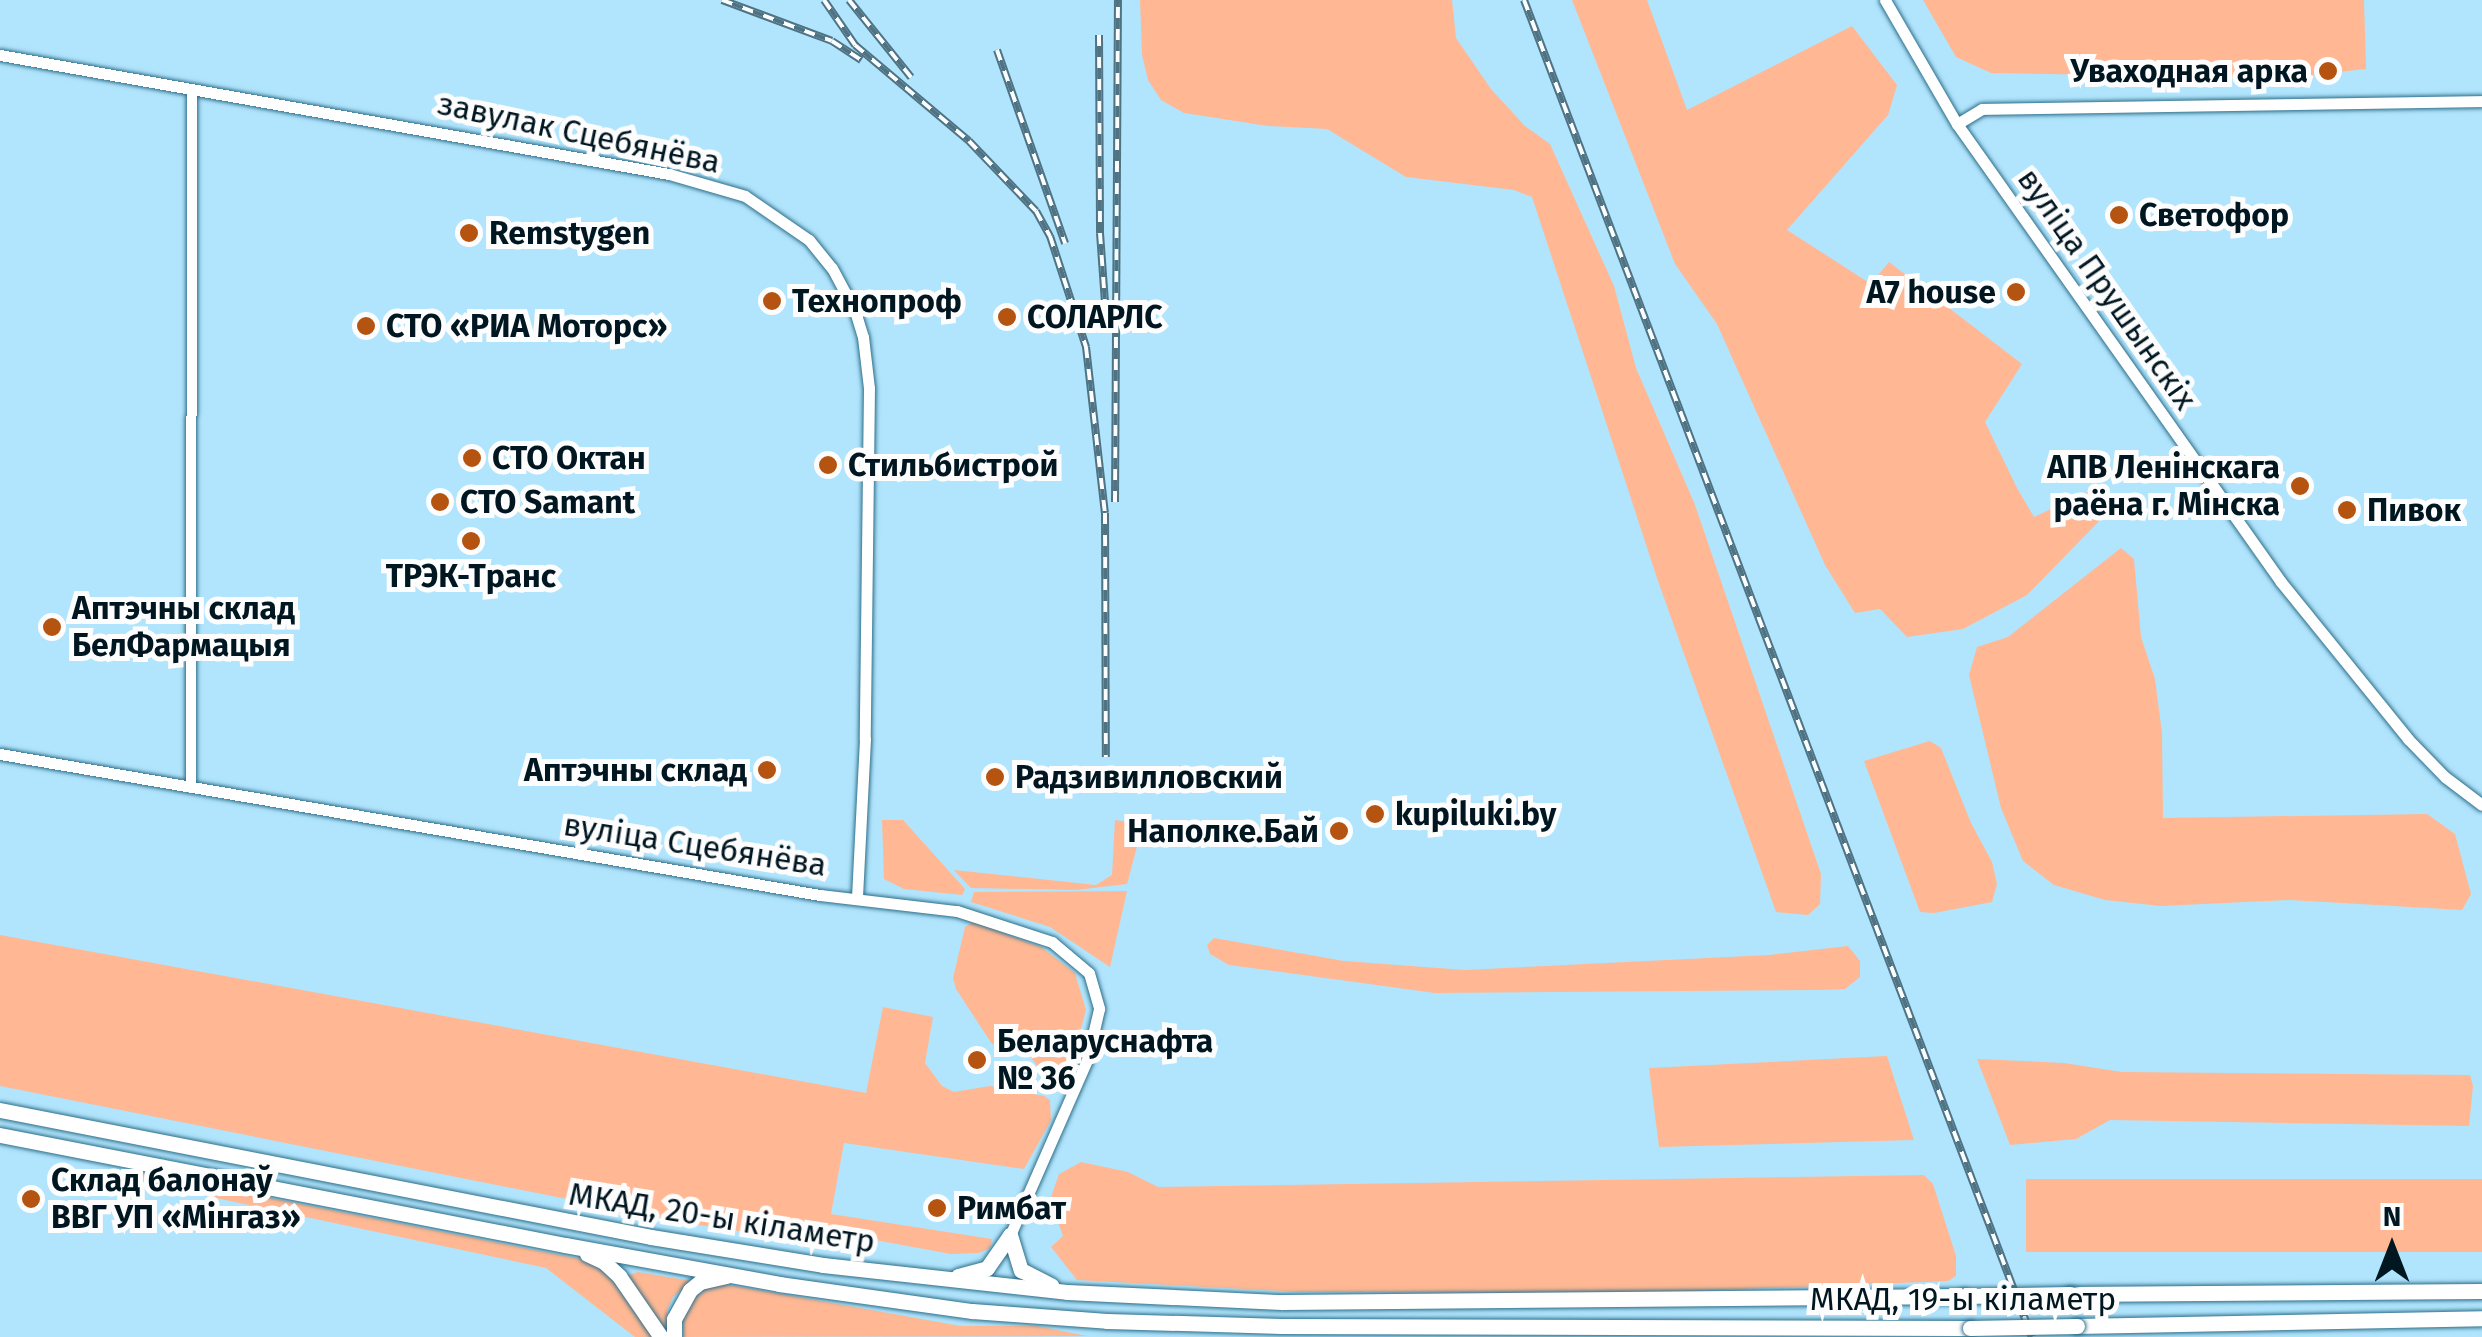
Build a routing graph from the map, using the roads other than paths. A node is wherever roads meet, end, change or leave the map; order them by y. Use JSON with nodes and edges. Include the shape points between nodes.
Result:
{"nodes":[{"id":1,"x":1886,"y":0,"type":"edge"},
{"id":2,"x":0,"y":54,"type":"edge"},
{"id":3,"x":192,"y":90,"type":"junction"},
{"id":4,"x":2482,"y":101,"type":"edge"},
{"id":5,"x":1957,"y":124,"type":"junction"},
{"id":6,"x":0,"y":754,"type":"edge"},
{"id":7,"x":191,"y":788,"type":"junction"},
{"id":8,"x":2482,"y":804,"type":"edge"},
{"id":9,"x":857,"y":898,"type":"junction"},
{"id":10,"x":0,"y":1110,"type":"edge"},
{"id":11,"x":0,"y":1134,"type":"edge"},
{"id":12,"x":1010,"y":1235,"type":"junction"},
{"id":13,"x":565,"y":1245,"type":"junction"},
{"id":14,"x":736,"y":1274,"type":"junction"},
{"id":15,"x":928,"y":1279,"type":"junction"},
{"id":16,"x":1067,"y":1292,"type":"junction"},
{"id":17,"x":2482,"y":1292,"type":"edge"},
{"id":18,"x":1445,"y":1302,"type":"joint"},
{"id":19,"x":2482,"y":1318,"type":"edge"},
{"id":20,"x":1444,"y":1327,"type":"joint"},
{"id":21,"x":661,"y":1337,"type":"edge"},
{"id":22,"x":674,"y":1337,"type":"edge"}],
"edges":[{"from":1,"to":5,"type":"street","name":"вуліца Прушынскіх"},
{"from":2,"to":3,"type":"street","name":"завулак Сцебянёва"},
{"from":3,"to":7,"type":"street"},
{"from":3,"to":9,"type":"street","name":"завулак Сцебянёва","via":[[670,174],[745,196],[809,240],[855,311],[869,388]]},
{"from":4,"to":5,"type":"street","via":[[1982,109]]},
{"from":5,"to":8,"type":"street","name":"вуліца Прушынскіх","via":[[2291,595],[2408,739]]},
{"from":6,"to":7,"type":"street","name":"вуліца Сцебянёва"},
{"from":7,"to":9,"type":"street","name":"вуліца Сцебянёва"},
{"from":9,"to":12,"type":"street","name":"вуліца Сцебянёва","via":[[957,911],[1018,928],[1070,952],[1089,972],[1099,1009],[1087,1060]]},
{"from":10,"to":15,"type":"highway","name":"МКАД, 20-ы кіламетр","via":[[651,1237]]},
{"from":11,"to":13,"type":"highway","name":"МКАД, 20-ы кіламетр"},
{"from":12,"to":15,"type":"highway","via":[[988,1268]]},
{"from":12,"to":16,"type":"highway","via":[[1021,1270]]},
{"from":13,"to":14,"type":"highway","name":"МКАД, 20-ы кіламетр"},
{"from":13,"to":21,"type":"highway","via":[[604,1262]]},
{"from":14,"to":20,"type":"highway","name":"МКАД, 20-ы кіламетр","via":[[920,1304],[1107,1321]]},
{"from":14,"to":22,"type":"highway","via":[[690,1290],[674,1319]]},
{"from":15,"to":16,"type":"highway","name":"МКАД, 20-ы кіламетр"},
{"from":16,"to":18,"type":"highway","name":"МКАД, 20-ы кіламетр"},
{"from":17,"to":18,"type":"highway","name":"МКАД, 19-ы кіламетр","bridge":true},
{"from":19,"to":20,"type":"highway","name":"МКАД, 19-ы кіламетр","bridge":true,"via":[[1970,1328]]}]}
